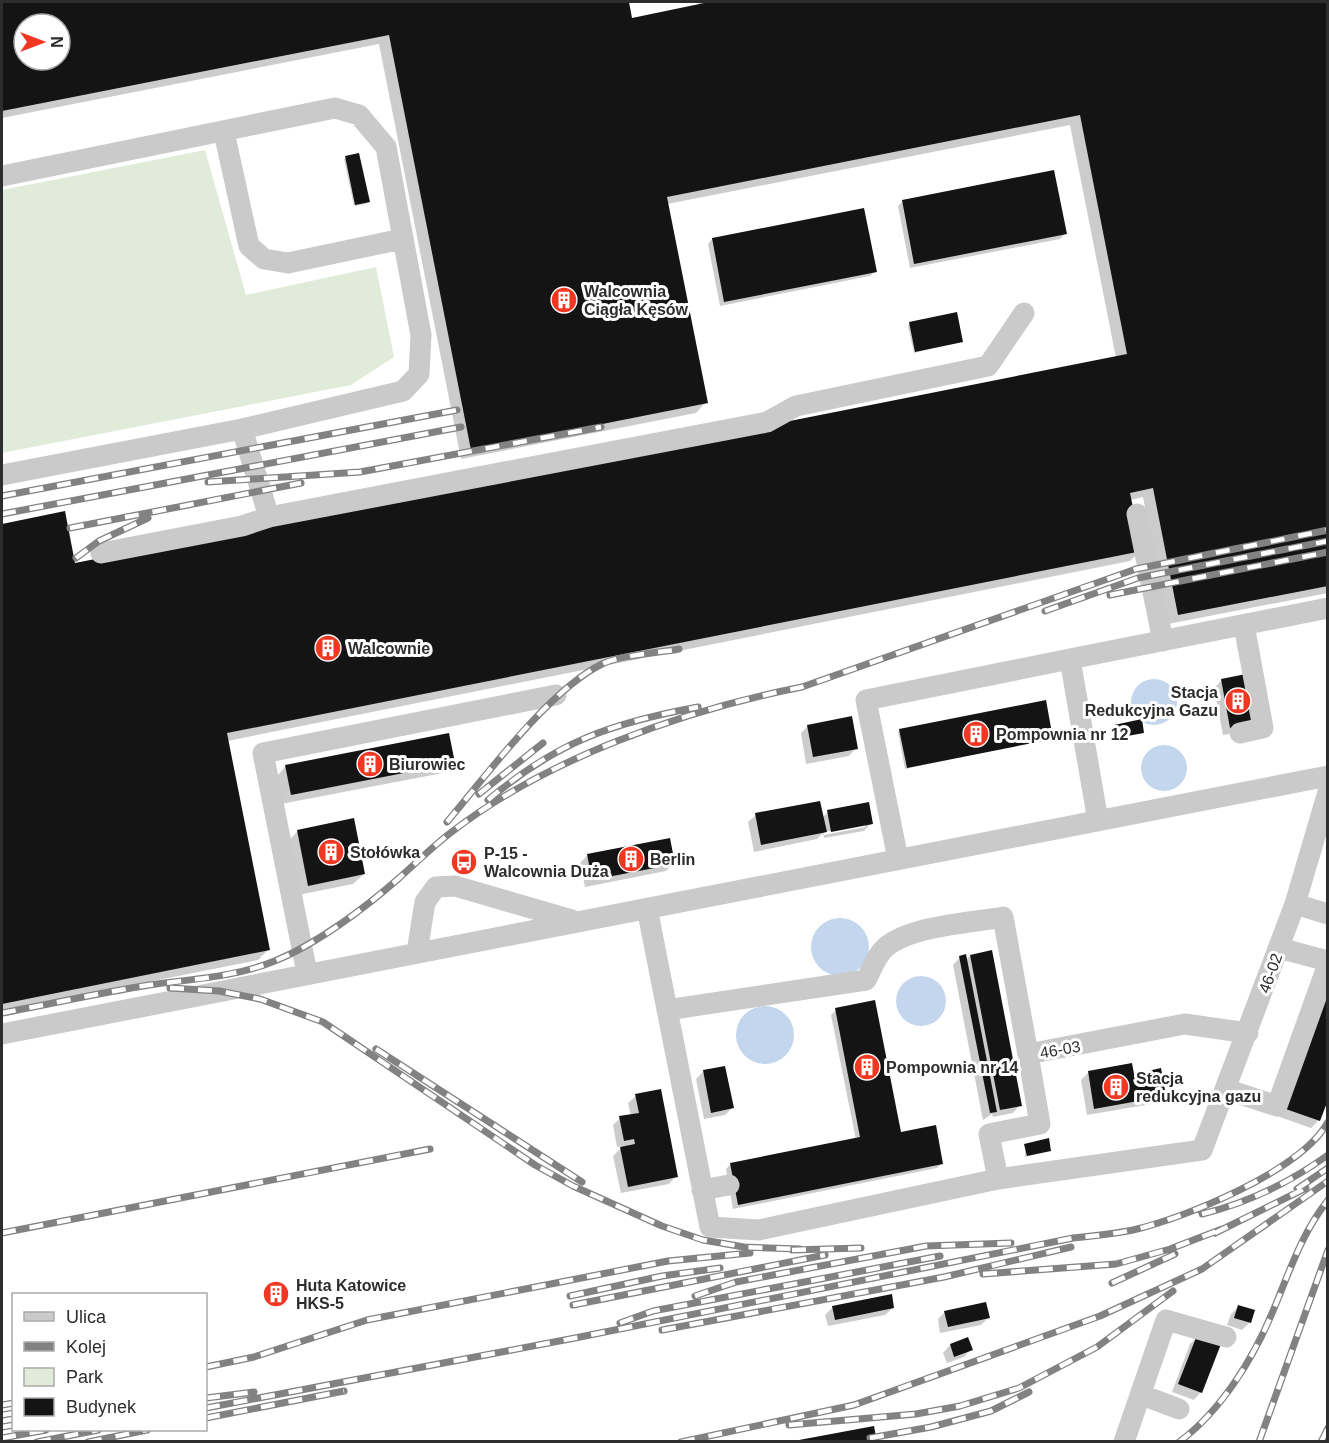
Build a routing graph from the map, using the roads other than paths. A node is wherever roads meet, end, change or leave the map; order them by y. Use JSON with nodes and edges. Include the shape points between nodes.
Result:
{"nodes":[{"id":1,"x":224,"y":132,"type":"junction"},
{"id":2,"x":2,"y":176,"type":"edge"},
{"id":3,"x":402,"y":239,"type":"junction"},
{"id":4,"x":1024,"y":313,"type":"dead end"},
{"id":5,"x":242,"y":429,"type":"junction"},
{"id":6,"x":2,"y":475,"type":"edge"},
{"id":7,"x":1137,"y":514,"type":"dead end"},
{"id":8,"x":269,"y":517,"type":"junction"},
{"id":9,"x":101,"y":553,"type":"dead end"},
{"id":10,"x":1328,"y":608,"type":"edge"},
{"id":11,"x":1244,"y":625,"type":"junction"},
{"id":12,"x":1163,"y":641,"type":"junction"},
{"id":13,"x":1070,"y":659,"type":"junction"},
{"id":14,"x":556,"y":695,"type":"dead end"},
{"id":15,"x":1240,"y":733,"type":"dead end"},
{"id":16,"x":1328,"y":776,"type":"edge"},
{"id":17,"x":1328,"y":792,"type":"edge"},
{"id":18,"x":1098,"y":820,"type":"junction"},
{"id":19,"x":898,"y":859,"type":"junction"},
{"id":20,"x":1295,"y":904,"type":"junction"},
{"id":21,"x":647,"y":908,"type":"junction"},
{"id":22,"x":1328,"y":914,"type":"edge"},
{"id":23,"x":575,"y":921,"type":"junction"},
{"id":24,"x":1279,"y":948,"type":"junction"},
{"id":25,"x":417,"y":952,"type":"junction"},
{"id":26,"x":1328,"y":963,"type":"edge"},
{"id":27,"x":307,"y":974,"type":"junction"},
{"id":28,"x":667,"y":1010,"type":"junction"},
{"id":29,"x":2,"y":1034,"type":"edge"},
{"id":30,"x":1248,"y":1034,"type":"junction"},
{"id":31,"x":1028,"y":1054,"type":"junction"},
{"id":32,"x":1225,"y":1089,"type":"junction"},
{"id":33,"x":998,"y":1179,"type":"junction"},
{"id":34,"x":729,"y":1185,"type":"dead end"},
{"id":35,"x":702,"y":1190,"type":"junction"},
{"id":36,"x":1226,"y":1337,"type":"dead end"},
{"id":37,"x":1142,"y":1395,"type":"junction"},
{"id":38,"x":1179,"y":1409,"type":"dead end"},
{"id":39,"x":1124,"y":1442,"type":"edge"}],
"edges":[{"from":1,"to":2,"type":"lane"},
{"from":1,"to":3,"type":"lane","via":[[335,108],[359,115],[386,147]]},
{"from":1,"to":3,"type":"lane","via":[[249,246],[264,259],[288,263]]},
{"from":3,"to":5,"type":"lane","via":[[421,335],[419,374],[403,391]]},
{"from":4,"to":8,"type":"lane","via":[[988,366],[796,406],[767,422]]},
{"from":5,"to":6,"type":"lane"},
{"from":5,"to":8,"type":"lane"},
{"from":7,"to":12,"type":"lane"},
{"from":8,"to":9,"type":"lane","via":[[242,526]]},
{"from":10,"to":11,"type":"lane"},
{"from":11,"to":12,"type":"lane"},
{"from":11,"to":15,"type":"lane","via":[[1263,728]]},
{"from":12,"to":13,"type":"lane"},
{"from":13,"to":18,"type":"lane"},
{"from":13,"to":19,"type":"lane","via":[[866,700]]},
{"from":14,"to":27,"type":"lane","via":[[263,753]]},
{"from":16,"to":18,"type":"lane"},
{"from":17,"to":20,"type":"lane","name":"46-02"},
{"from":18,"to":19,"type":"lane"},
{"from":19,"to":21,"type":"lane"},
{"from":20,"to":22,"type":"lane"},
{"from":20,"to":24,"type":"lane","name":"46-02"},
{"from":21,"to":23,"type":"lane"},
{"from":21,"to":28,"type":"lane"},
{"from":23,"to":25,"type":"lane"},
{"from":23,"to":25,"type":"lane","via":[[455,886],[436,887],[425,902]]},
{"from":24,"to":26,"type":"lane"},
{"from":24,"to":30,"type":"lane","name":"46-02"},
{"from":25,"to":27,"type":"lane"},
{"from":26,"to":32,"type":"lane","via":[[1277,1106]]},
{"from":27,"to":29,"type":"lane"},
{"from":28,"to":31,"type":"lane","via":[[866,980],[881,952],[894,940],[1003,917]]},
{"from":28,"to":35,"type":"lane"},
{"from":30,"to":31,"type":"lane","name":"46-03","via":[[1185,1024]]},
{"from":30,"to":32,"type":"lane","name":"46-02"},
{"from":31,"to":33,"type":"lane","name":"46-03","via":[[1040,1124],[989,1134]]},
{"from":32,"to":33,"type":"lane","name":"46-02","via":[[1202,1150]]},
{"from":33,"to":35,"type":"lane","via":[[759,1230],[710,1227]]},
{"from":34,"to":35,"type":"lane"},
{"from":36,"to":37,"type":"lane","via":[[1166,1320]]},
{"from":37,"to":38,"type":"lane"},
{"from":37,"to":39,"type":"lane"}]}
